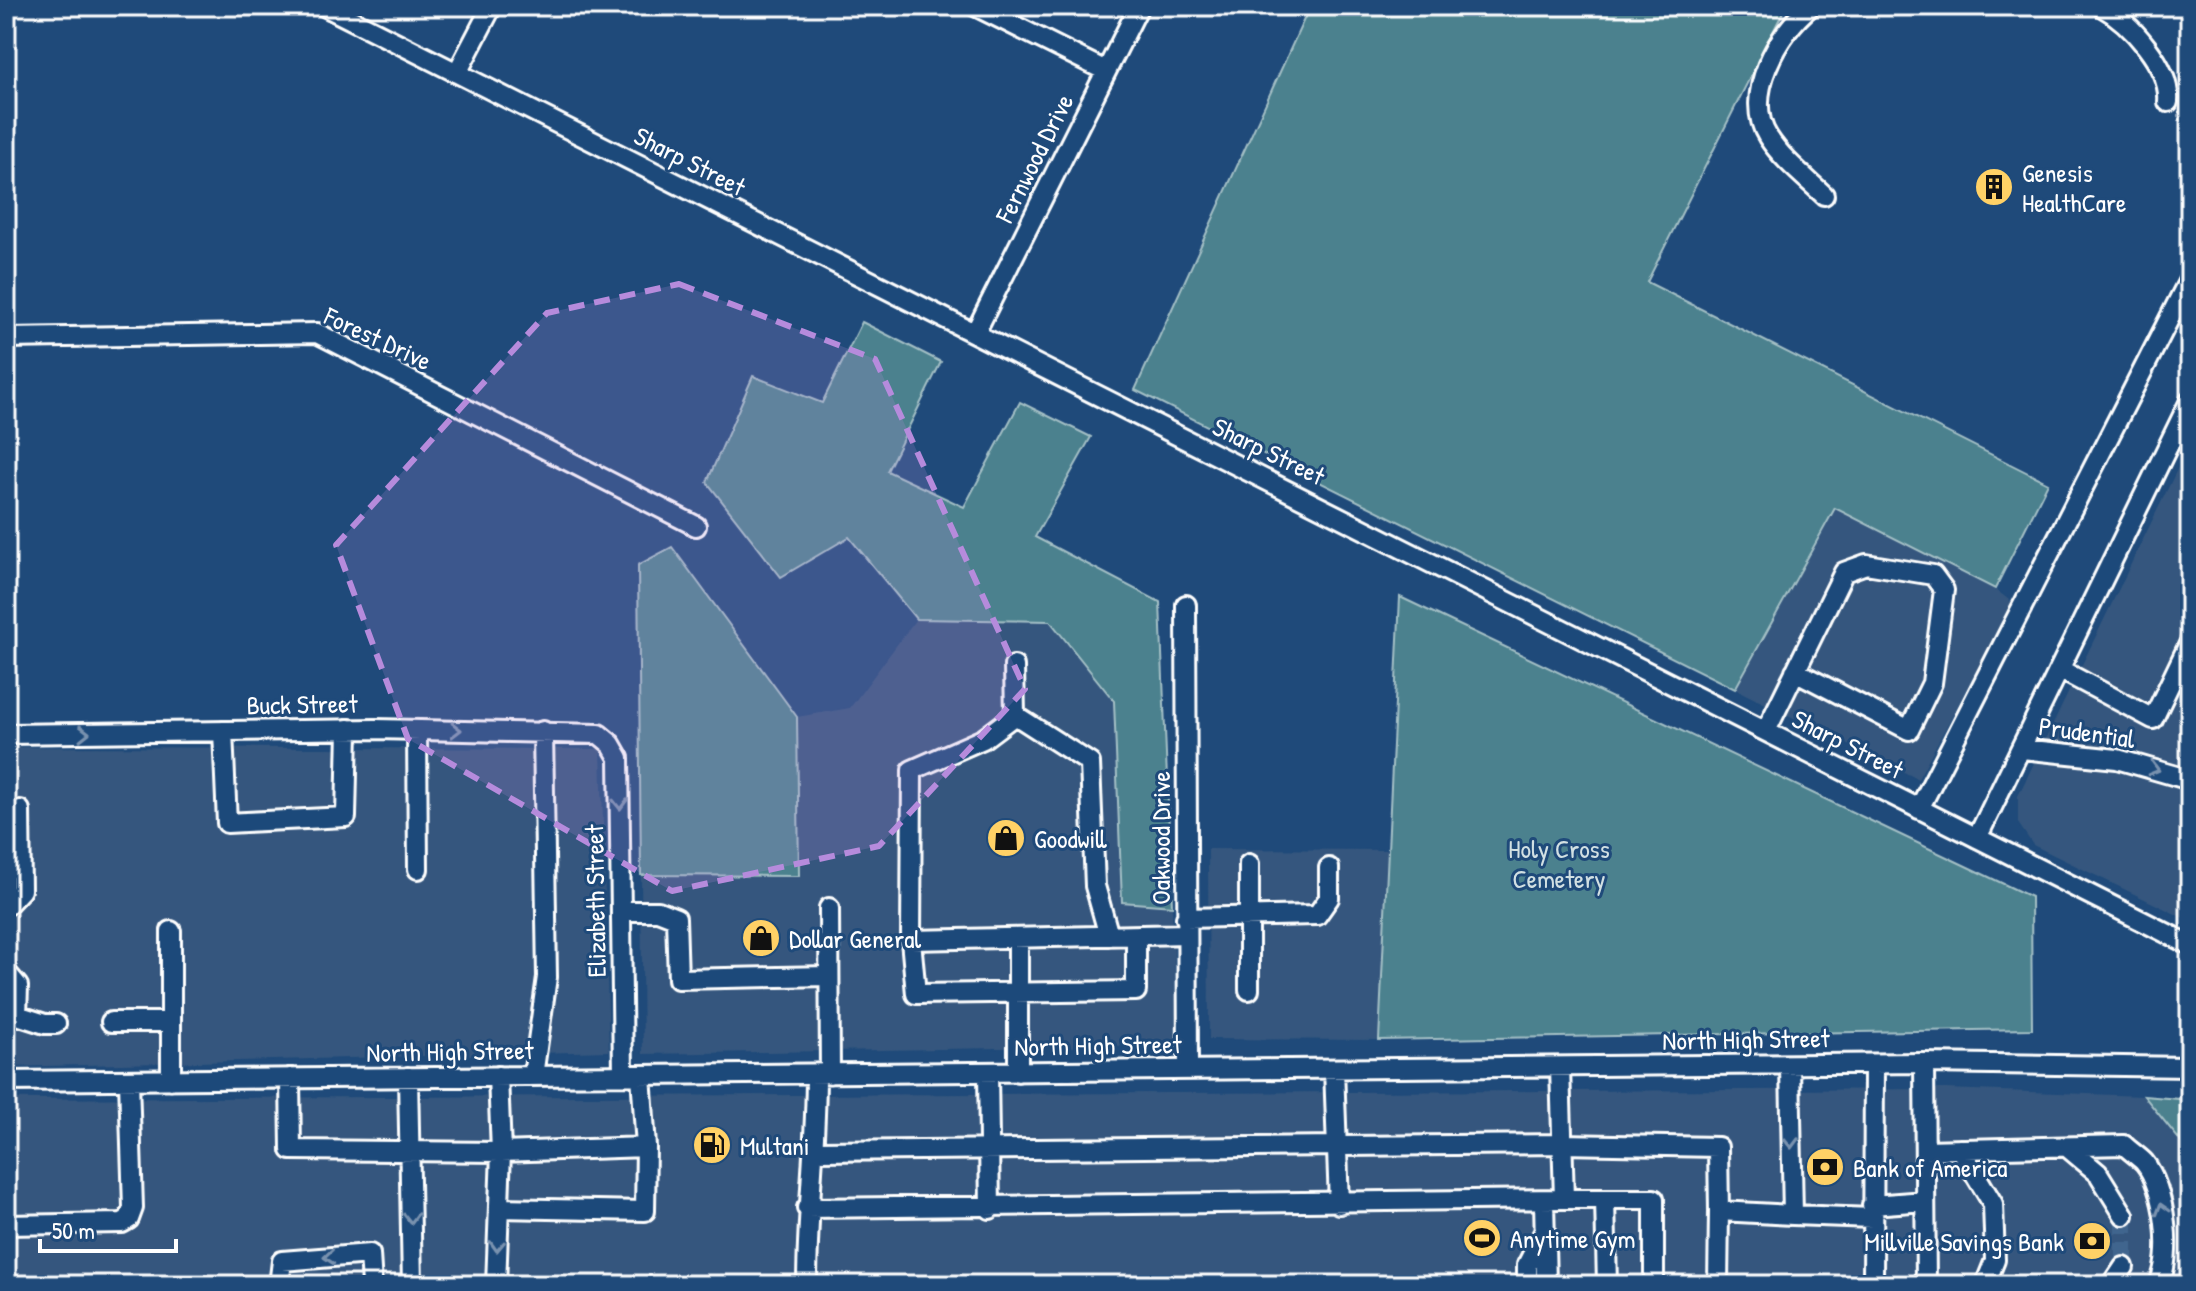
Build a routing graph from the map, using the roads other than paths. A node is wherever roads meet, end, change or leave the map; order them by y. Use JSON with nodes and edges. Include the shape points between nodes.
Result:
{"nodes":[{"id":1,"x":324,"y":6,"type":"edge"},
{"id":2,"x":492,"y":6,"type":"edge"},
{"id":3,"x":975,"y":6,"type":"edge"},
{"id":4,"x":1139,"y":6,"type":"edge"},
{"id":5,"x":1811,"y":6,"type":"edge"},
{"id":6,"x":2101,"y":6,"type":"edge"},
{"id":7,"x":1106,"y":71,"type":"junction"},
{"id":8,"x":457,"y":73,"type":"junction"},
{"id":9,"x":2168,"y":102,"type":"dead end"},
{"id":10,"x":1824,"y":195,"type":"dead end"},
{"id":11,"x":2190,"y":278,"type":"edge"},
{"id":12,"x":975,"y":333,"type":"junction"},
{"id":13,"x":6,"y":338,"type":"edge"},
{"id":14,"x":2190,"y":401,"type":"edge"},
{"id":15,"x":696,"y":526,"type":"dead end"},
{"id":16,"x":1186,"y":605,"type":"dead end"},
{"id":17,"x":2190,"y":642,"type":"edge"},
{"id":18,"x":1014,"y":666,"type":"dead end"},
{"id":19,"x":2061,"y":670,"type":"junction"},
{"id":20,"x":1795,"y":671,"type":"junction"},
{"id":21,"x":1015,"y":715,"type":"junction"},
{"id":22,"x":348,"y":729,"type":"junction"},
{"id":23,"x":417,"y":730,"type":"junction"},
{"id":24,"x":223,"y":731,"type":"junction"},
{"id":25,"x":543,"y":731,"type":"junction"},
{"id":26,"x":1766,"y":731,"type":"junction"},
{"id":27,"x":6,"y":734,"type":"edge"},
{"id":28,"x":599,"y":734,"type":"joint"},
{"id":29,"x":2022,"y":749,"type":"junction"},
{"id":30,"x":2190,"y":780,"type":"edge"},
{"id":31,"x":1919,"y":809,"type":"junction"},
{"id":32,"x":20,"y":810,"type":"dead end"},
{"id":33,"x":1977,"y":838,"type":"junction"},
{"id":34,"x":1249,"y":864,"type":"dead end"},
{"id":35,"x":1329,"y":868,"type":"dead end"},
{"id":36,"x":418,"y":869,"type":"dead end"},
{"id":37,"x":6,"y":906,"type":"edge"},
{"id":38,"x":829,"y":908,"type":"dead end"},
{"id":39,"x":621,"y":911,"type":"junction"},
{"id":40,"x":1250,"y":916,"type":"junction"},
{"id":41,"x":1186,"y":926,"type":"junction"},
{"id":42,"x":171,"y":931,"type":"dead end"},
{"id":43,"x":1109,"y":936,"type":"junction"},
{"id":44,"x":1136,"y":936,"type":"junction"},
{"id":45,"x":1018,"y":938,"type":"junction"},
{"id":46,"x":911,"y":940,"type":"junction"},
{"id":47,"x":2190,"y":945,"type":"edge"},
{"id":48,"x":6,"y":972,"type":"edge"},
{"id":49,"x":829,"y":976,"type":"junction"},
{"id":50,"x":1249,"y":990,"type":"dead end"},
{"id":51,"x":1018,"y":993,"type":"junction"},
{"id":52,"x":111,"y":1022,"type":"dead end"},
{"id":53,"x":171,"y":1022,"type":"junction"},
{"id":54,"x":56,"y":1024,"type":"dead end"},
{"id":55,"x":1924,"y":1063,"type":"junction"},
{"id":56,"x":1874,"y":1064,"type":"junction"},
{"id":57,"x":1790,"y":1065,"type":"junction"},
{"id":58,"x":1560,"y":1067,"type":"junction"},
{"id":59,"x":2190,"y":1067,"type":"edge"},
{"id":60,"x":1334,"y":1069,"type":"junction"},
{"id":61,"x":1188,"y":1070,"type":"junction"},
{"id":62,"x":988,"y":1072,"type":"junction"},
{"id":63,"x":1018,"y":1072,"type":"junction"},
{"id":64,"x":823,"y":1074,"type":"junction"},
{"id":65,"x":632,"y":1075,"type":"junction"},
{"id":66,"x":498,"y":1076,"type":"junction"},
{"id":67,"x":533,"y":1076,"type":"junction"},
{"id":68,"x":408,"y":1077,"type":"junction"},
{"id":69,"x":290,"y":1078,"type":"junction"},
{"id":70,"x":129,"y":1080,"type":"junction"},
{"id":71,"x":171,"y":1080,"type":"junction"},
{"id":72,"x":6,"y":1081,"type":"edge"},
{"id":73,"x":1562,"y":1144,"type":"junction"},
{"id":74,"x":1338,"y":1146,"type":"junction"},
{"id":75,"x":646,"y":1147,"type":"junction"},
{"id":76,"x":2067,"y":1147,"type":"junction"},
{"id":77,"x":989,"y":1149,"type":"junction"},
{"id":78,"x":1960,"y":1149,"type":"junction"},
{"id":79,"x":410,"y":1150,"type":"junction"},
{"id":80,"x":1925,"y":1150,"type":"junction"},
{"id":81,"x":816,"y":1151,"type":"junction"},
{"id":82,"x":501,"y":1152,"type":"junction"},
{"id":83,"x":1564,"y":1199,"type":"junction"},
{"id":84,"x":1605,"y":1199,"type":"junction"},
{"id":85,"x":1544,"y":1201,"type":"junction"},
{"id":86,"x":1925,"y":1201,"type":"junction"},
{"id":87,"x":1339,"y":1204,"type":"junction"},
{"id":88,"x":499,"y":1208,"type":"junction"},
{"id":89,"x":807,"y":1208,"type":"junction"},
{"id":90,"x":990,"y":1209,"type":"junction"},
{"id":91,"x":1719,"y":1211,"type":"junction"},
{"id":92,"x":1872,"y":1212,"type":"junction"},
{"id":93,"x":1793,"y":1215,"type":"junction"},
{"id":94,"x":2124,"y":1215,"type":"tunnel mouth"},
{"id":95,"x":6,"y":1225,"type":"edge"},
{"id":96,"x":1545,"y":1232,"type":"junction"},
{"id":97,"x":2124,"y":1267,"type":"tunnel mouth"},
{"id":98,"x":279,"y":1285,"type":"edge"},
{"id":99,"x":372,"y":1285,"type":"edge"},
{"id":100,"x":412,"y":1285,"type":"edge"},
{"id":101,"x":496,"y":1285,"type":"edge"},
{"id":102,"x":807,"y":1285,"type":"edge"},
{"id":103,"x":1527,"y":1285,"type":"edge"},
{"id":104,"x":1546,"y":1285,"type":"edge"},
{"id":105,"x":1607,"y":1285,"type":"edge"},
{"id":106,"x":1654,"y":1285,"type":"edge"},
{"id":107,"x":1718,"y":1285,"type":"edge"},
{"id":108,"x":1873,"y":1285,"type":"edge"},
{"id":109,"x":1926,"y":1285,"type":"edge"},
{"id":110,"x":1985,"y":1285,"type":"edge"},
{"id":111,"x":2112,"y":1285,"type":"edge"},
{"id":112,"x":2158,"y":1285,"type":"edge"}],
"edges":[{"from":1,"to":8,"type":"street","name":"Sharp Street"},
{"from":2,"to":8,"type":"street"},
{"from":3,"to":7,"type":"street"},
{"from":4,"to":7,"type":"street","name":"Fernwood Drive"},
{"from":5,"to":10,"type":"street","via":[[1774,51],[1759,113],[1767,135]]},
{"from":6,"to":9,"type":"street","via":[[2140,39],[2161,73]]},
{"from":7,"to":12,"type":"street","name":"Fernwood Drive"},
{"from":8,"to":12,"type":"street","name":"Sharp Street"},
{"from":11,"to":31,"type":"street"},
{"from":12,"to":26,"type":"street","name":"Sharp Street"},
{"from":13,"to":15,"type":"street","name":"Forest Drive","via":[[317,333]]},
{"from":14,"to":19,"type":"street"},
{"from":16,"to":41,"type":"street","name":"Oakwood Drive"},
{"from":17,"to":19,"type":"street","via":[[2153,719]]},
{"from":18,"to":21,"type":"street"},
{"from":19,"to":29,"type":"street"},
{"from":20,"to":20,"type":"street","via":[[1844,572],[1866,564],[1933,575],[1941,581],[1932,683],[1909,730]]},
{"from":20,"to":26,"type":"street"},
{"from":21,"to":43,"type":"street","via":[[1090,763],[1095,886]]},
{"from":21,"to":46,"type":"street","via":[[983,739],[912,770]]},
{"from":22,"to":23,"type":"street","name":"Buck Street"},
{"from":22,"to":24,"type":"street","name":"Buck Street"},
{"from":22,"to":24,"type":"street","via":[[346,817],[227,823]]},
{"from":23,"to":25,"type":"street","name":"Buck Street","one_way":true},
{"from":23,"to":36,"type":"street"},
{"from":27,"to":24,"type":"street","name":"Buck Street","one_way":true},
{"from":25,"to":28,"type":"street","name":"Buck Street"},
{"from":25,"to":67,"type":"street","via":[[547,977]]},
{"from":26,"to":31,"type":"street","name":"Sharp Street"},
{"from":28,"to":39,"type":"street","name":"Elizabeth Street","one_way":true,"via":[[619,758]]},
{"from":29,"to":30,"type":"street","name":"Prudential","one_way":true,"via":[[2117,759]]},
{"from":29,"to":33,"type":"street"},
{"from":31,"to":33,"type":"street","name":"Sharp Street"},
{"from":32,"to":37,"type":"street","via":[[21,890]]},
{"from":33,"to":47,"type":"street","name":"Sharp Street"},
{"from":34,"to":40,"type":"street"},
{"from":35,"to":40,"type":"street","via":[[1329,898],[1317,915]]},
{"from":38,"to":49,"type":"street"},
{"from":39,"to":49,"type":"street","via":[[658,911],[676,918],[678,979]]},
{"from":39,"to":65,"type":"street","name":"Elizabeth Street"},
{"from":40,"to":41,"type":"street"},
{"from":40,"to":50,"type":"street"},
{"from":41,"to":44,"type":"street"},
{"from":41,"to":61,"type":"street","name":"Oakwood Drive"},
{"from":42,"to":53,"type":"street"},
{"from":43,"to":44,"type":"street"},
{"from":43,"to":45,"type":"street"},
{"from":44,"to":51,"type":"street","via":[[1136,991]]},
{"from":45,"to":46,"type":"street"},
{"from":45,"to":51,"type":"street"},
{"from":46,"to":51,"type":"street","via":[[916,994]]},
{"from":48,"to":54,"type":"street","via":[[18,986],[17,1015]]},
{"from":49,"to":64,"type":"street"},
{"from":51,"to":63,"type":"street"},
{"from":52,"to":53,"type":"street"},
{"from":53,"to":71,"type":"street"},
{"from":55,"to":56,"type":"street","name":"North High Street"},
{"from":55,"to":59,"type":"street","name":"North High Street"},
{"from":55,"to":80,"type":"street"},
{"from":56,"to":57,"type":"street","name":"North High Street"},
{"from":56,"to":92,"type":"street"},
{"from":57,"to":58,"type":"street","name":"North High Street"},
{"from":57,"to":93,"type":"street","one_way":true},
{"from":58,"to":60,"type":"street","name":"North High Street"},
{"from":58,"to":73,"type":"street"},
{"from":60,"to":61,"type":"street","name":"North High Street"},
{"from":60,"to":74,"type":"street"},
{"from":61,"to":63,"type":"street","name":"North High Street"},
{"from":62,"to":63,"type":"street","name":"North High Street"},
{"from":62,"to":64,"type":"street","name":"North High Street"},
{"from":62,"to":77,"type":"street"},
{"from":64,"to":65,"type":"street","name":"North High Street"},
{"from":64,"to":81,"type":"street"},
{"from":65,"to":67,"type":"street","name":"North High Street"},
{"from":65,"to":75,"type":"street","name":"Elizabeth Street"},
{"from":66,"to":67,"type":"street","name":"North High Street"},
{"from":66,"to":68,"type":"street","name":"North High Street"},
{"from":66,"to":82,"type":"street"},
{"from":68,"to":69,"type":"street","name":"North High Street"},
{"from":68,"to":79,"type":"street"},
{"from":69,"to":71,"type":"street","name":"North High Street"},
{"from":69,"to":79,"type":"street","via":[[291,1150]]},
{"from":70,"to":71,"type":"street","name":"North High Street"},
{"from":70,"to":72,"type":"street","name":"North High Street"},
{"from":70,"to":95,"type":"street","via":[[129,1219]]},
{"from":73,"to":74,"type":"street"},
{"from":73,"to":83,"type":"street"},
{"from":73,"to":91,"type":"street","via":[[1718,1147]]},
{"from":74,"to":77,"type":"street"},
{"from":74,"to":87,"type":"street"},
{"from":75,"to":82,"type":"street"},
{"from":75,"to":88,"type":"street","name":"Elizabeth Street","via":[[645,1211]]},
{"from":76,"to":78,"type":"street"},
{"from":76,"to":94,"type":"street","via":[[2098,1173]]},
{"from":112,"to":76,"type":"street","one_way":true,"via":[[2166,1217],[2145,1164],[2124,1145]]},
{"from":77,"to":81,"type":"street"},
{"from":77,"to":90,"type":"street"},
{"from":78,"to":80,"type":"street"},
{"from":78,"to":110,"type":"street","via":[[1993,1204],[1995,1260]]},
{"from":79,"to":82,"type":"street"},
{"from":79,"to":100,"type":"street","one_way":true},
{"from":80,"to":86,"type":"street"},
{"from":81,"to":89,"type":"street"},
{"from":82,"to":88,"type":"street"},
{"from":83,"to":84,"type":"street"},
{"from":83,"to":85,"type":"street"},
{"from":84,"to":105,"type":"street"},
{"from":84,"to":106,"type":"street","via":[[1654,1199]]},
{"from":85,"to":87,"type":"street"},
{"from":85,"to":96,"type":"street"},
{"from":86,"to":92,"type":"street"},
{"from":86,"to":109,"type":"street"},
{"from":87,"to":90,"type":"street"},
{"from":88,"to":101,"type":"street","one_way":true},
{"from":89,"to":90,"type":"street"},
{"from":89,"to":102,"type":"street"},
{"from":91,"to":93,"type":"street"},
{"from":91,"to":107,"type":"street"},
{"from":92,"to":93,"type":"street"},
{"from":92,"to":108,"type":"street"},
{"from":96,"to":103,"type":"street","via":[[1527,1265]]},
{"from":96,"to":104,"type":"street"},
{"from":97,"to":111,"type":"street"},
{"from":99,"to":98,"type":"street","one_way":true,"via":[[370,1254],[282,1261]]}]}
